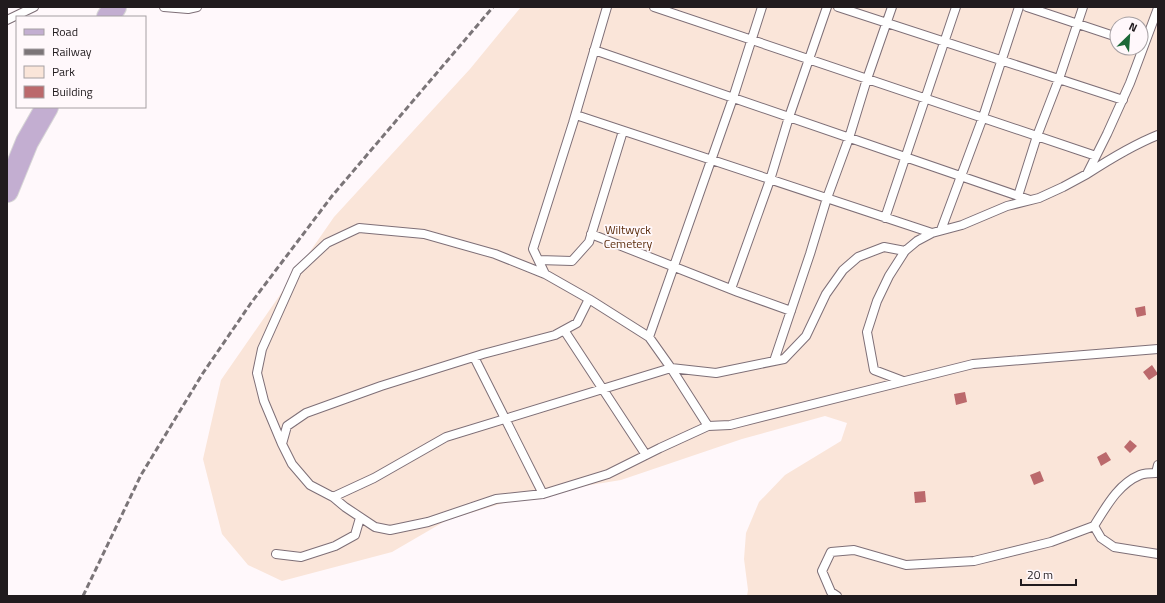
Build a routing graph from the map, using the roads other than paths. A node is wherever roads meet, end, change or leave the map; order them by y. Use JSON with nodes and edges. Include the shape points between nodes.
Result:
{"nodes":[{"id":1,"x":34,"y":7,"type":"edge"},
{"id":2,"x":164,"y":7,"type":"edge"},
{"id":3,"x":197,"y":7,"type":"edge"},
{"id":4,"x":607,"y":7,"type":"edge"},
{"id":5,"x":654,"y":7,"type":"edge"},
{"id":6,"x":762,"y":7,"type":"edge"},
{"id":7,"x":827,"y":7,"type":"edge"},
{"id":8,"x":838,"y":7,"type":"edge"},
{"id":9,"x":892,"y":7,"type":"edge"},
{"id":10,"x":956,"y":7,"type":"edge"},
{"id":11,"x":1019,"y":7,"type":"edge"},
{"id":12,"x":1027,"y":7,"type":"edge"},
{"id":13,"x":1083,"y":7,"type":"edge"},
{"id":14,"x":1158,"y":8,"type":"edge"},
{"id":15,"x":7,"y":20,"type":"edge"},
{"id":16,"x":887,"y":23,"type":"junction"},
{"id":17,"x":1078,"y":24,"type":"junction"},
{"id":18,"x":1149,"y":30,"type":"edge"},
{"id":19,"x":1109,"y":34,"type":"edge"},
{"id":20,"x":752,"y":40,"type":"junction"},
{"id":21,"x":944,"y":42,"type":"junction"},
{"id":22,"x":594,"y":50,"type":"junction"},
{"id":23,"x":1139,"y":56,"type":"edge"},
{"id":24,"x":809,"y":59,"type":"junction"},
{"id":25,"x":1002,"y":61,"type":"junction"},
{"id":26,"x":867,"y":79,"type":"junction"},
{"id":27,"x":1059,"y":79,"type":"junction"},
{"id":28,"x":733,"y":98,"type":"junction"},
{"id":29,"x":926,"y":98,"type":"junction"},
{"id":30,"x":1122,"y":100,"type":"junction"},
{"id":31,"x":46,"y":108,"type":"edge"},
{"id":32,"x":576,"y":115,"type":"junction"},
{"id":33,"x":983,"y":117,"type":"junction"},
{"id":34,"x":789,"y":118,"type":"junction"},
{"id":35,"x":623,"y":131,"type":"junction"},
{"id":36,"x":1158,"y":134,"type":"edge"},
{"id":37,"x":1037,"y":136,"type":"junction"},
{"id":38,"x":849,"y":138,"type":"junction"},
{"id":39,"x":1096,"y":156,"type":"junction"},
{"id":40,"x":906,"y":157,"type":"junction"},
{"id":41,"x":712,"y":160,"type":"junction"},
{"id":42,"x":1087,"y":174,"type":"junction"},
{"id":43,"x":962,"y":177,"type":"junction"},
{"id":44,"x":770,"y":180,"type":"junction"},
{"id":45,"x":7,"y":191,"type":"edge"},
{"id":46,"x":1018,"y":196,"type":"junction"},
{"id":47,"x":827,"y":198,"type":"junction"},
{"id":48,"x":1031,"y":200,"type":"junction"},
{"id":49,"x":885,"y":218,"type":"junction"},
{"id":50,"x":941,"y":230,"type":"junction"},
{"id":51,"x":932,"y":233,"type":"junction"},
{"id":52,"x":591,"y":234,"type":"junction"},
{"id":53,"x":905,"y":251,"type":"junction"},
{"id":54,"x":539,"y":260,"type":"junction"},
{"id":55,"x":674,"y":266,"type":"junction"},
{"id":56,"x":546,"y":274,"type":"junction"},
{"id":57,"x":731,"y":289,"type":"junction"},
{"id":58,"x":589,"y":299,"type":"junction"},
{"id":59,"x":791,"y":311,"type":"junction"},
{"id":60,"x":564,"y":330,"type":"junction"},
{"id":61,"x":649,"y":337,"type":"junction"},
{"id":62,"x":1158,"y":349,"type":"edge"},
{"id":63,"x":474,"y":357,"type":"junction"},
{"id":64,"x":774,"y":361,"type":"junction"},
{"id":65,"x":671,"y":368,"type":"junction"},
{"id":66,"x":903,"y":381,"type":"junction"},
{"id":67,"x":602,"y":389,"type":"junction"},
{"id":68,"x":504,"y":419,"type":"junction"},
{"id":69,"x":708,"y":426,"type":"junction"},
{"id":70,"x":282,"y":444,"type":"junction"},
{"id":71,"x":646,"y":455,"type":"junction"},
{"id":72,"x":1157,"y":470,"type":"edge"},
{"id":73,"x":543,"y":494,"type":"junction"},
{"id":74,"x":333,"y":497,"type":"junction"},
{"id":75,"x":360,"y":518,"type":"junction"},
{"id":76,"x":1094,"y":526,"type":"junction"},
{"id":77,"x":276,"y":554,"type":"dead end"},
{"id":78,"x":1158,"y":554,"type":"edge"},
{"id":79,"x":837,"y":596,"type":"edge"}],
"edges":[{"from":1,"to":15,"type":"lane"},
{"from":2,"to":3,"type":"lane"},
{"from":4,"to":22,"type":"lane"},
{"from":5,"to":20,"type":"lane"},
{"from":6,"to":20,"type":"lane"},
{"from":7,"to":24,"type":"lane"},
{"from":8,"to":16,"type":"lane"},
{"from":9,"to":16,"type":"lane"},
{"from":10,"to":21,"type":"lane"},
{"from":11,"to":25,"type":"lane"},
{"from":12,"to":17,"type":"lane"},
{"from":13,"to":17,"type":"lane"},
{"from":14,"to":18,"type":"lane"},
{"from":16,"to":21,"type":"lane"},
{"from":16,"to":26,"type":"lane"},
{"from":17,"to":19,"type":"lane"},
{"from":17,"to":27,"type":"lane"},
{"from":20,"to":24,"type":"lane"},
{"from":20,"to":28,"type":"lane"},
{"from":21,"to":25,"type":"lane"},
{"from":21,"to":29,"type":"lane"},
{"from":22,"to":28,"type":"lane"},
{"from":22,"to":32,"type":"lane"},
{"from":23,"to":30,"type":"lane"},
{"from":24,"to":26,"type":"lane"},
{"from":24,"to":34,"type":"lane"},
{"from":25,"to":27,"type":"lane"},
{"from":25,"to":33,"type":"lane"},
{"from":26,"to":29,"type":"lane"},
{"from":26,"to":38,"type":"lane"},
{"from":27,"to":30,"type":"lane"},
{"from":27,"to":37,"type":"lane"},
{"from":28,"to":34,"type":"lane"},
{"from":28,"to":41,"type":"lane"},
{"from":29,"to":33,"type":"lane"},
{"from":29,"to":40,"type":"lane"},
{"from":30,"to":39,"type":"lane"},
{"from":31,"to":45,"type":"main road","via":[[16,161]]},
{"from":32,"to":35,"type":"lane"},
{"from":32,"to":54,"type":"lane","via":[[534,249]]},
{"from":33,"to":37,"type":"lane"},
{"from":33,"to":43,"type":"lane"},
{"from":34,"to":38,"type":"lane"},
{"from":34,"to":44,"type":"lane"},
{"from":35,"to":41,"type":"lane"},
{"from":35,"to":52,"type":"lane"},
{"from":36,"to":42,"type":"lane","via":[[1114,156]]},
{"from":37,"to":39,"type":"lane"},
{"from":37,"to":46,"type":"lane"},
{"from":38,"to":40,"type":"lane"},
{"from":38,"to":47,"type":"lane"},
{"from":39,"to":42,"type":"lane"},
{"from":40,"to":43,"type":"lane"},
{"from":40,"to":49,"type":"lane"},
{"from":41,"to":44,"type":"lane"},
{"from":41,"to":55,"type":"lane"},
{"from":42,"to":48,"type":"lane"},
{"from":43,"to":46,"type":"lane"},
{"from":43,"to":50,"type":"lane"},
{"from":44,"to":47,"type":"lane"},
{"from":44,"to":57,"type":"lane"},
{"from":46,"to":48,"type":"lane"},
{"from":47,"to":49,"type":"lane"},
{"from":47,"to":59,"type":"lane"},
{"from":48,"to":50,"type":"lane"},
{"from":49,"to":51,"type":"lane"},
{"from":50,"to":51,"type":"lane"},
{"from":51,"to":53,"type":"lane"},
{"from":52,"to":54,"type":"lane","via":[[589,242],[572,261]]},
{"from":52,"to":55,"type":"lane"},
{"from":53,"to":64,"type":"lane","via":[[884,247],[858,257],[843,270],[826,294],[806,336],[784,359]]},
{"from":53,"to":66,"type":"lane","via":[[877,301],[867,332],[874,370]]},
{"from":54,"to":56,"type":"lane"},
{"from":55,"to":57,"type":"lane"},
{"from":55,"to":61,"type":"lane"},
{"from":56,"to":58,"type":"lane"},
{"from":56,"to":70,"type":"lane","via":[[488,252],[424,234],[359,228],[327,242],[297,271],[262,349],[257,373],[264,401]]},
{"from":57,"to":59,"type":"lane"},
{"from":58,"to":60,"type":"lane","via":[[577,323]]},
{"from":58,"to":61,"type":"lane"},
{"from":59,"to":64,"type":"lane"},
{"from":60,"to":63,"type":"lane","via":[[555,335]]},
{"from":60,"to":67,"type":"lane"},
{"from":61,"to":65,"type":"lane"},
{"from":62,"to":66,"type":"lane","via":[[973,364]]},
{"from":63,"to":68,"type":"lane"},
{"from":63,"to":70,"type":"lane","via":[[306,413],[287,426]]},
{"from":64,"to":65,"type":"lane","via":[[716,373]]},
{"from":65,"to":67,"type":"lane"},
{"from":65,"to":69,"type":"lane"},
{"from":66,"to":69,"type":"lane","via":[[730,425]]},
{"from":67,"to":68,"type":"lane"},
{"from":67,"to":71,"type":"lane"},
{"from":68,"to":73,"type":"lane"},
{"from":68,"to":74,"type":"lane","via":[[446,437],[374,478]]},
{"from":69,"to":71,"type":"lane"},
{"from":70,"to":74,"type":"lane","via":[[292,464],[310,485]]},
{"from":71,"to":73,"type":"lane","via":[[608,474]]},
{"from":72,"to":76,"type":"lane","via":[[1141,475],[1122,487],[1106,505]]},
{"from":73,"to":75,"type":"lane","via":[[496,499],[428,522],[390,530],[375,527]]},
{"from":74,"to":75,"type":"lane"},
{"from":75,"to":77,"type":"lane","via":[[355,536],[335,546],[301,557]]},
{"from":76,"to":78,"type":"lane","via":[[1101,538],[1114,547]]},
{"from":76,"to":79,"type":"lane","via":[[1051,542],[974,561],[906,565],[854,550],[831,552],[822,571],[831,592]]}]}
